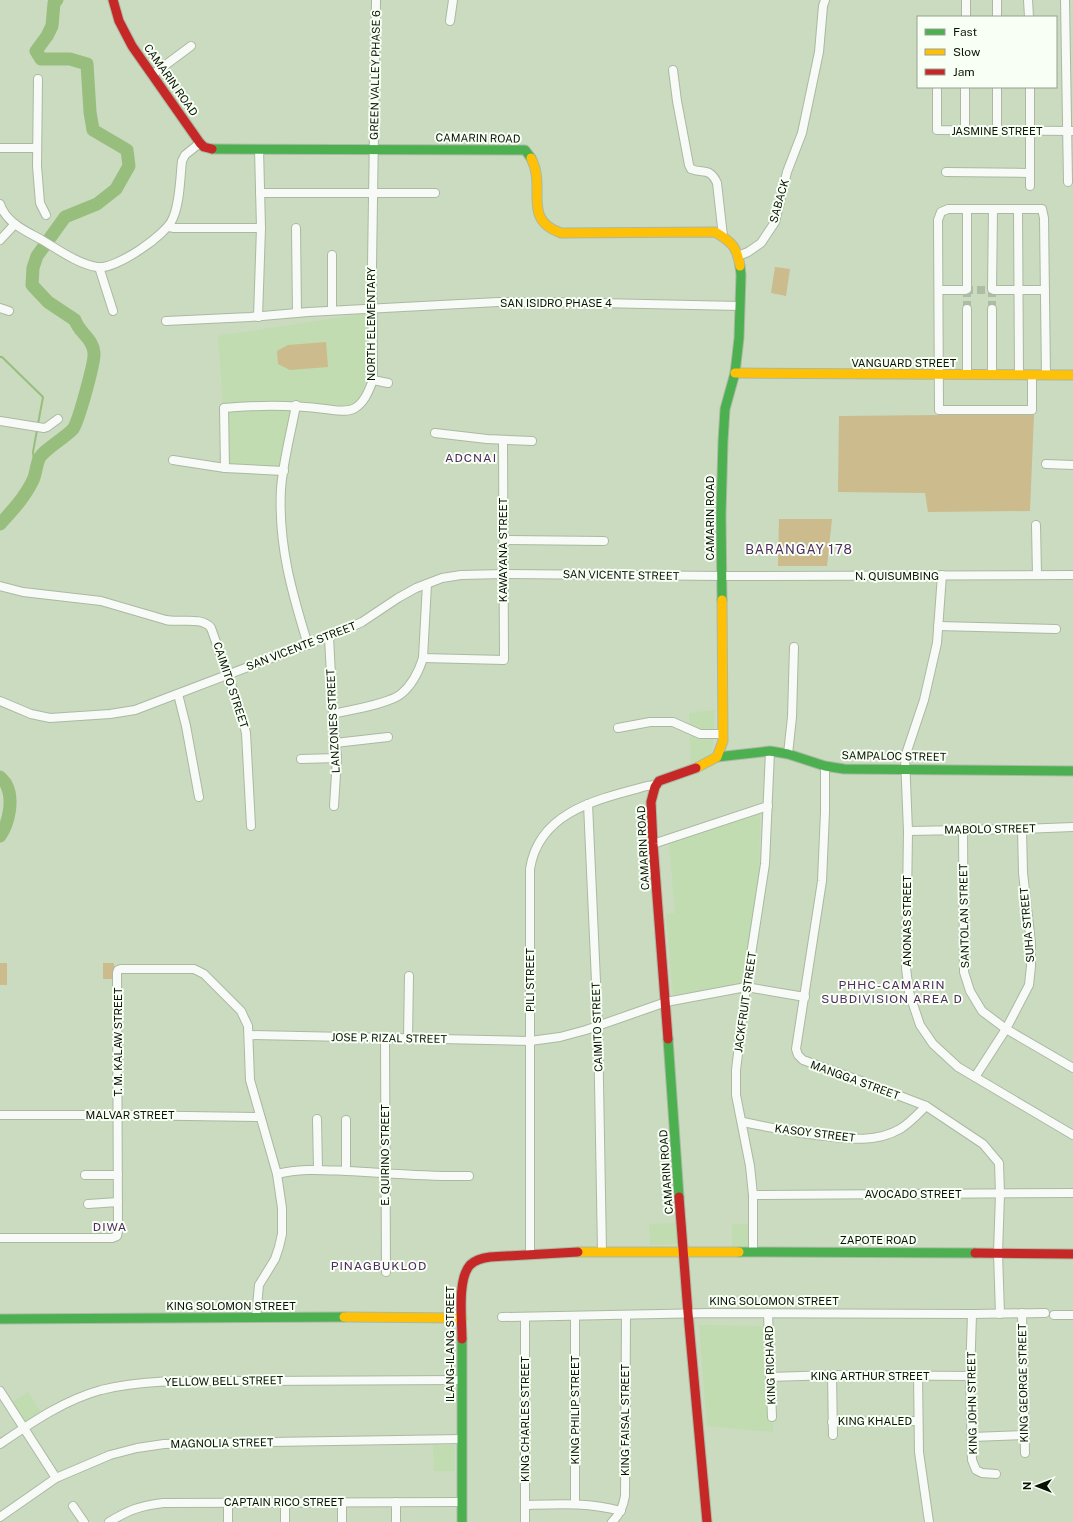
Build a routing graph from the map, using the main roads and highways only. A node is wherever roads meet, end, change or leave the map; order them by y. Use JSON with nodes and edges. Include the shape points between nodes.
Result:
{"nodes":[{"id":1,"x":113,"y":0,"type":"edge"},
{"id":2,"x":735,"y":373,"type":"junction"},
{"id":3,"x":1073,"y":375,"type":"edge"},
{"id":4,"x":717,"y":757,"type":"junction"},
{"id":5,"x":1073,"y":771,"type":"edge"},
{"id":6,"x":684,"y":1251,"type":"junction"},
{"id":7,"x":1073,"y":1254,"type":"edge"},
{"id":8,"x":462,"y":1318,"type":"junction"},
{"id":9,"x":0,"y":1319,"type":"edge"},
{"id":10,"x":462,"y":1522,"type":"edge"},
{"id":11,"x":707,"y":1522,"type":"edge"}],
"edges":[{"from":1,"to":2,"type":"main road","name":"CAMARIN ROAD","via":[[124,33],[206,148],[525,150],[529,152],[535,166],[538,214],[540,221],[547,228],[561,233],[701,230],[724,236],[730,241],[738,256],[741,275]]},
{"from":2,"to":3,"type":"main road","name":"VANGUARD STREET"},
{"from":2,"to":4,"type":"main road","name":"CAMARIN ROAD","via":[[723,427],[723,741]]},
{"from":4,"to":5,"type":"main road","name":"SAMPALOC STREET","via":[[770,751],[844,769]]},
{"from":4,"to":6,"type":"main road","name":"CAMARIN ROAD","via":[[702,766],[659,781],[655,785],[652,797],[653,844]]},
{"from":6,"to":7,"type":"main road","name":"ZAPOTE ROAD"},
{"from":6,"to":8,"type":"main road","name":"ILANG-ILANG STREET","via":[[530,1253],[487,1257],[470,1265],[462,1278]]},
{"from":6,"to":11,"type":"main road","name":"CAMARIN ROAD"},
{"from":8,"to":9,"type":"main road","name":"KING SOLOMON STREET"},
{"from":8,"to":10,"type":"main road","name":"ILANG-ILANG STREET"}]}
